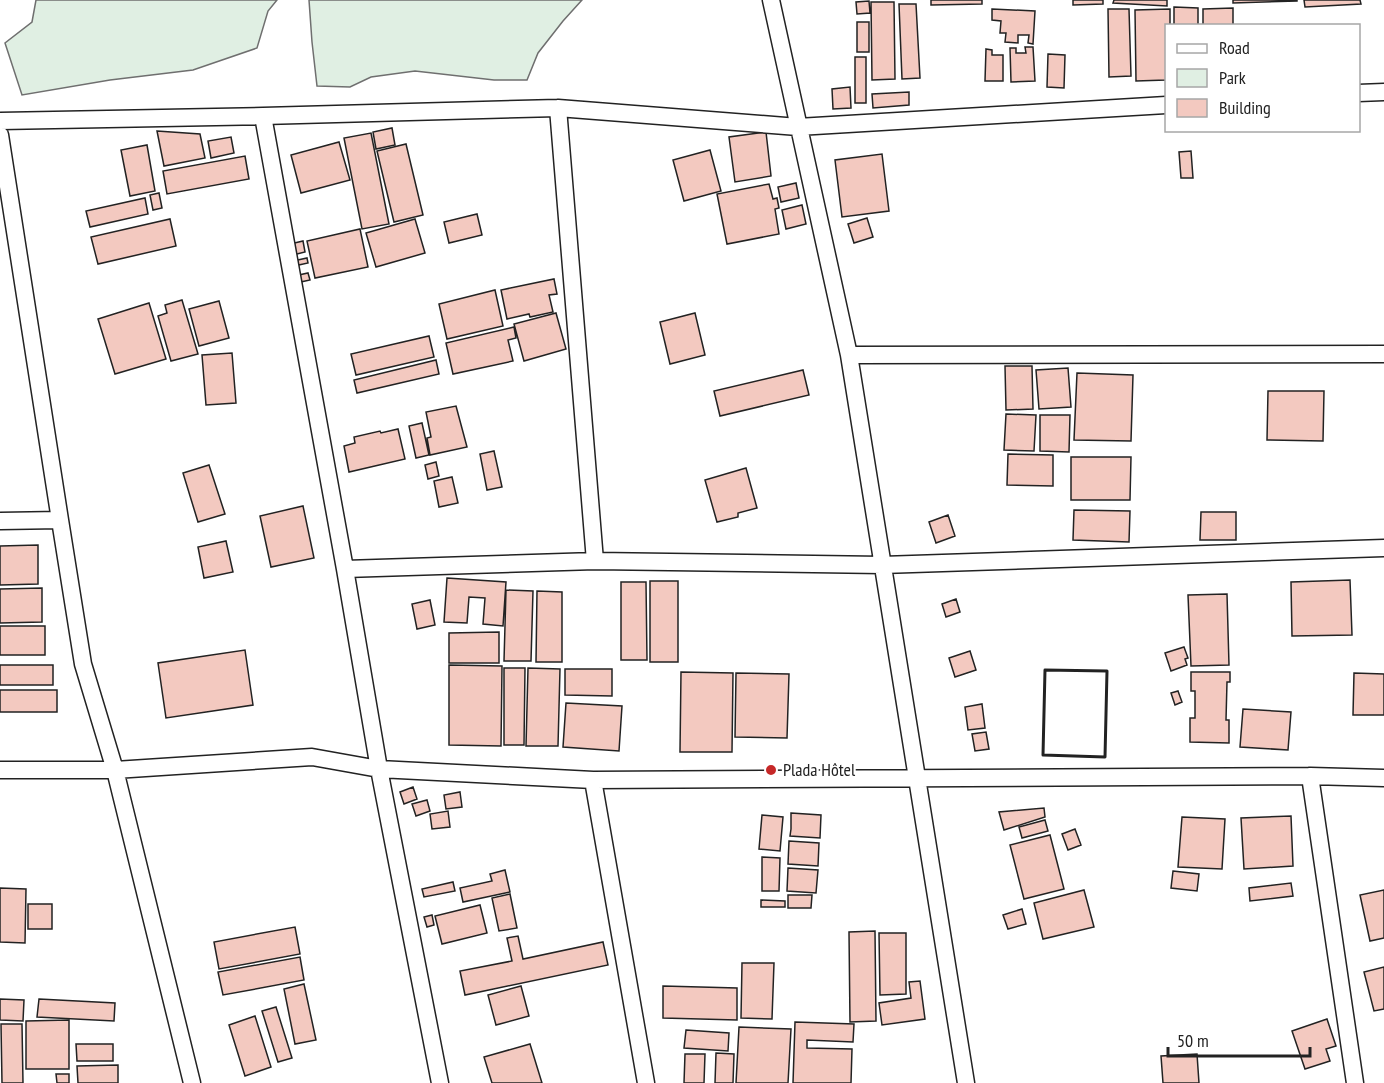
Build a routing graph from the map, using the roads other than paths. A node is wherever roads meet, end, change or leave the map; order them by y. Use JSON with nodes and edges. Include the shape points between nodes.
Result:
{"nodes":[{"id":1,"x":771,"y":0,"type":"edge"},
{"id":2,"x":1384,"y":92,"type":"edge"},
{"id":3,"x":1360,"y":93,"type":"edge"},
{"id":4,"x":1165,"y":105,"type":"edge"},
{"id":5,"x":558,"y":108,"type":"junction"},
{"id":6,"x":263,"y":116,"type":"junction"},
{"id":7,"x":0,"y":121,"type":"edge"},
{"id":8,"x":798,"y":127,"type":"junction"},
{"id":9,"x":0,"y":135,"type":"edge"},
{"id":10,"x":1384,"y":354,"type":"edge"},
{"id":11,"x":849,"y":355,"type":"junction"},
{"id":12,"x":60,"y":520,"type":"junction"},
{"id":13,"x":0,"y":521,"type":"edge"},
{"id":14,"x":1384,"y":548,"type":"edge"},
{"id":15,"x":595,"y":561,"type":"junction"},
{"id":16,"x":882,"y":565,"type":"junction"},
{"id":17,"x":345,"y":569,"type":"junction"},
{"id":18,"x":379,"y":769,"type":"junction"},
{"id":19,"x":0,"y":770,"type":"edge"},
{"id":20,"x":115,"y":770,"type":"junction"},
{"id":21,"x":1310,"y":776,"type":"junction"},
{"id":22,"x":917,"y":778,"type":"junction"},
{"id":23,"x":1384,"y":778,"type":"edge"},
{"id":24,"x":592,"y":780,"type":"junction"},
{"id":25,"x":192,"y":1083,"type":"edge"},
{"id":26,"x":440,"y":1083,"type":"edge"},
{"id":27,"x":646,"y":1083,"type":"edge"},
{"id":28,"x":966,"y":1083,"type":"edge"},
{"id":29,"x":1355,"y":1083,"type":"edge"}],
"edges":[{"from":1,"to":8,"type":"street"},
{"from":2,"to":3,"type":"street"},
{"from":4,"to":8,"type":"street"},
{"from":5,"to":6,"type":"street"},
{"from":5,"to":8,"type":"street"},
{"from":5,"to":15,"type":"street"},
{"from":6,"to":7,"type":"street"},
{"from":6,"to":17,"type":"street"},
{"from":8,"to":11,"type":"street"},
{"from":9,"to":12,"type":"street"},
{"from":10,"to":11,"type":"street"},
{"from":11,"to":16,"type":"street"},
{"from":12,"to":13,"type":"street"},
{"from":12,"to":20,"type":"street","via":[[83,664]]},
{"from":14,"to":16,"type":"street"},
{"from":15,"to":16,"type":"street"},
{"from":15,"to":17,"type":"street"},
{"from":16,"to":22,"type":"street"},
{"from":17,"to":18,"type":"street"},
{"from":18,"to":20,"type":"street","via":[[312,757]]},
{"from":18,"to":24,"type":"street"},
{"from":18,"to":26,"type":"street"},
{"from":19,"to":20,"type":"street"},
{"from":20,"to":25,"type":"street"},
{"from":21,"to":22,"type":"street"},
{"from":21,"to":23,"type":"street"},
{"from":21,"to":29,"type":"street"},
{"from":22,"to":24,"type":"street"},
{"from":22,"to":28,"type":"street"},
{"from":24,"to":27,"type":"street"}]}
